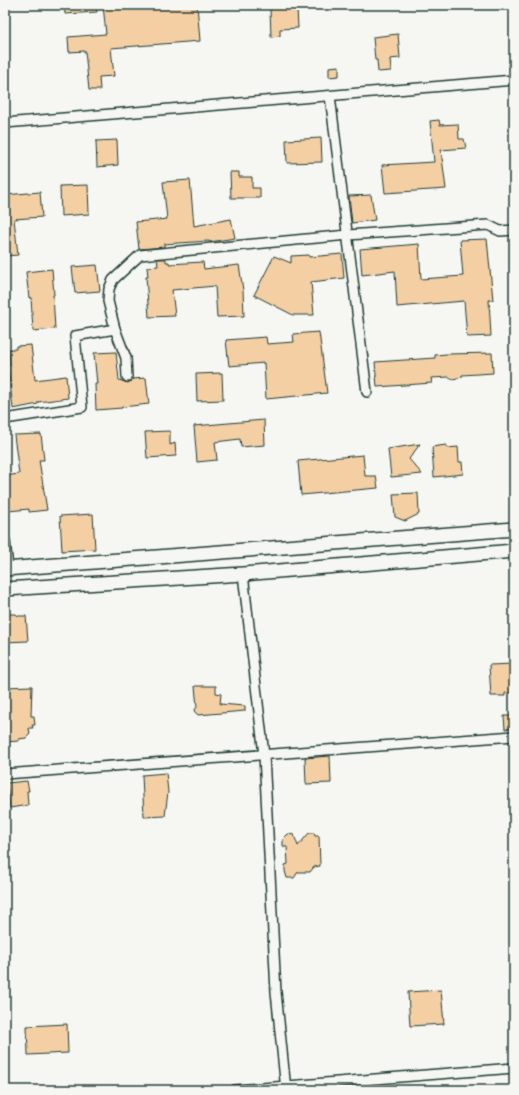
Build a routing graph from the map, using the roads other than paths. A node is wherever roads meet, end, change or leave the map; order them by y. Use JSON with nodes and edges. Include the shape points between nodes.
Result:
{"nodes":[{"id":1,"x":514,"y":80,"type":"edge"},
{"id":2,"x":330,"y":96,"type":"junction"},
{"id":3,"x":5,"y":123,"type":"edge"},
{"id":4,"x":514,"y":230,"type":"edge"},
{"id":5,"x":348,"y":235,"type":"junction"},
{"id":6,"x":115,"y":329,"type":"junction"},
{"id":7,"x":127,"y":377,"type":"dead end"},
{"id":8,"x":366,"y":392,"type":"dead end"},
{"id":9,"x":5,"y":419,"type":"edge"},
{"id":10,"x":514,"y":529,"type":"edge"},
{"id":11,"x":5,"y":541,"type":"edge"},
{"id":12,"x":514,"y":551,"type":"edge"},
{"id":13,"x":111,"y":561,"type":"junction"},
{"id":14,"x":6,"y":569,"type":"edge"},
{"id":15,"x":243,"y":574,"type":"junction"},
{"id":16,"x":113,"y":582,"type":"junction"},
{"id":17,"x":5,"y":589,"type":"edge"},
{"id":18,"x":514,"y":736,"type":"edge"},
{"id":19,"x":264,"y":755,"type":"junction"},
{"id":20,"x":5,"y":774,"type":"edge"},
{"id":21,"x":514,"y":1068,"type":"edge"},
{"id":22,"x":286,"y":1088,"type":"edge"},
{"id":23,"x":234,"y":1090,"type":"edge"}],
"edges":[{"from":1,"to":2,"type":"street"},
{"from":2,"to":3,"type":"street"},
{"from":2,"to":5,"type":"street"},
{"from":4,"to":5,"type":"street","via":[[500,231],[488,225]]},
{"from":5,"to":6,"type":"street","via":[[140,255],[113,280],[109,289],[108,300]]},
{"from":5,"to":8,"type":"street"},
{"from":6,"to":7,"type":"street","via":[[126,358]]},
{"from":6,"to":9,"type":"street","via":[[75,336],[82,407]]},
{"from":10,"to":13,"type":"street"},
{"from":11,"to":14,"type":"street"},
{"from":12,"to":15,"type":"street"},
{"from":13,"to":14,"type":"street"},
{"from":13,"to":16,"type":"street"},
{"from":15,"to":16,"type":"street"},
{"from":15,"to":19,"type":"street"},
{"from":16,"to":17,"type":"street"},
{"from":18,"to":19,"type":"street"},
{"from":19,"to":20,"type":"street"},
{"from":19,"to":22,"type":"street","via":[[276,992]]},
{"from":21,"to":22,"type":"street"},
{"from":22,"to":23,"type":"street"}]}
